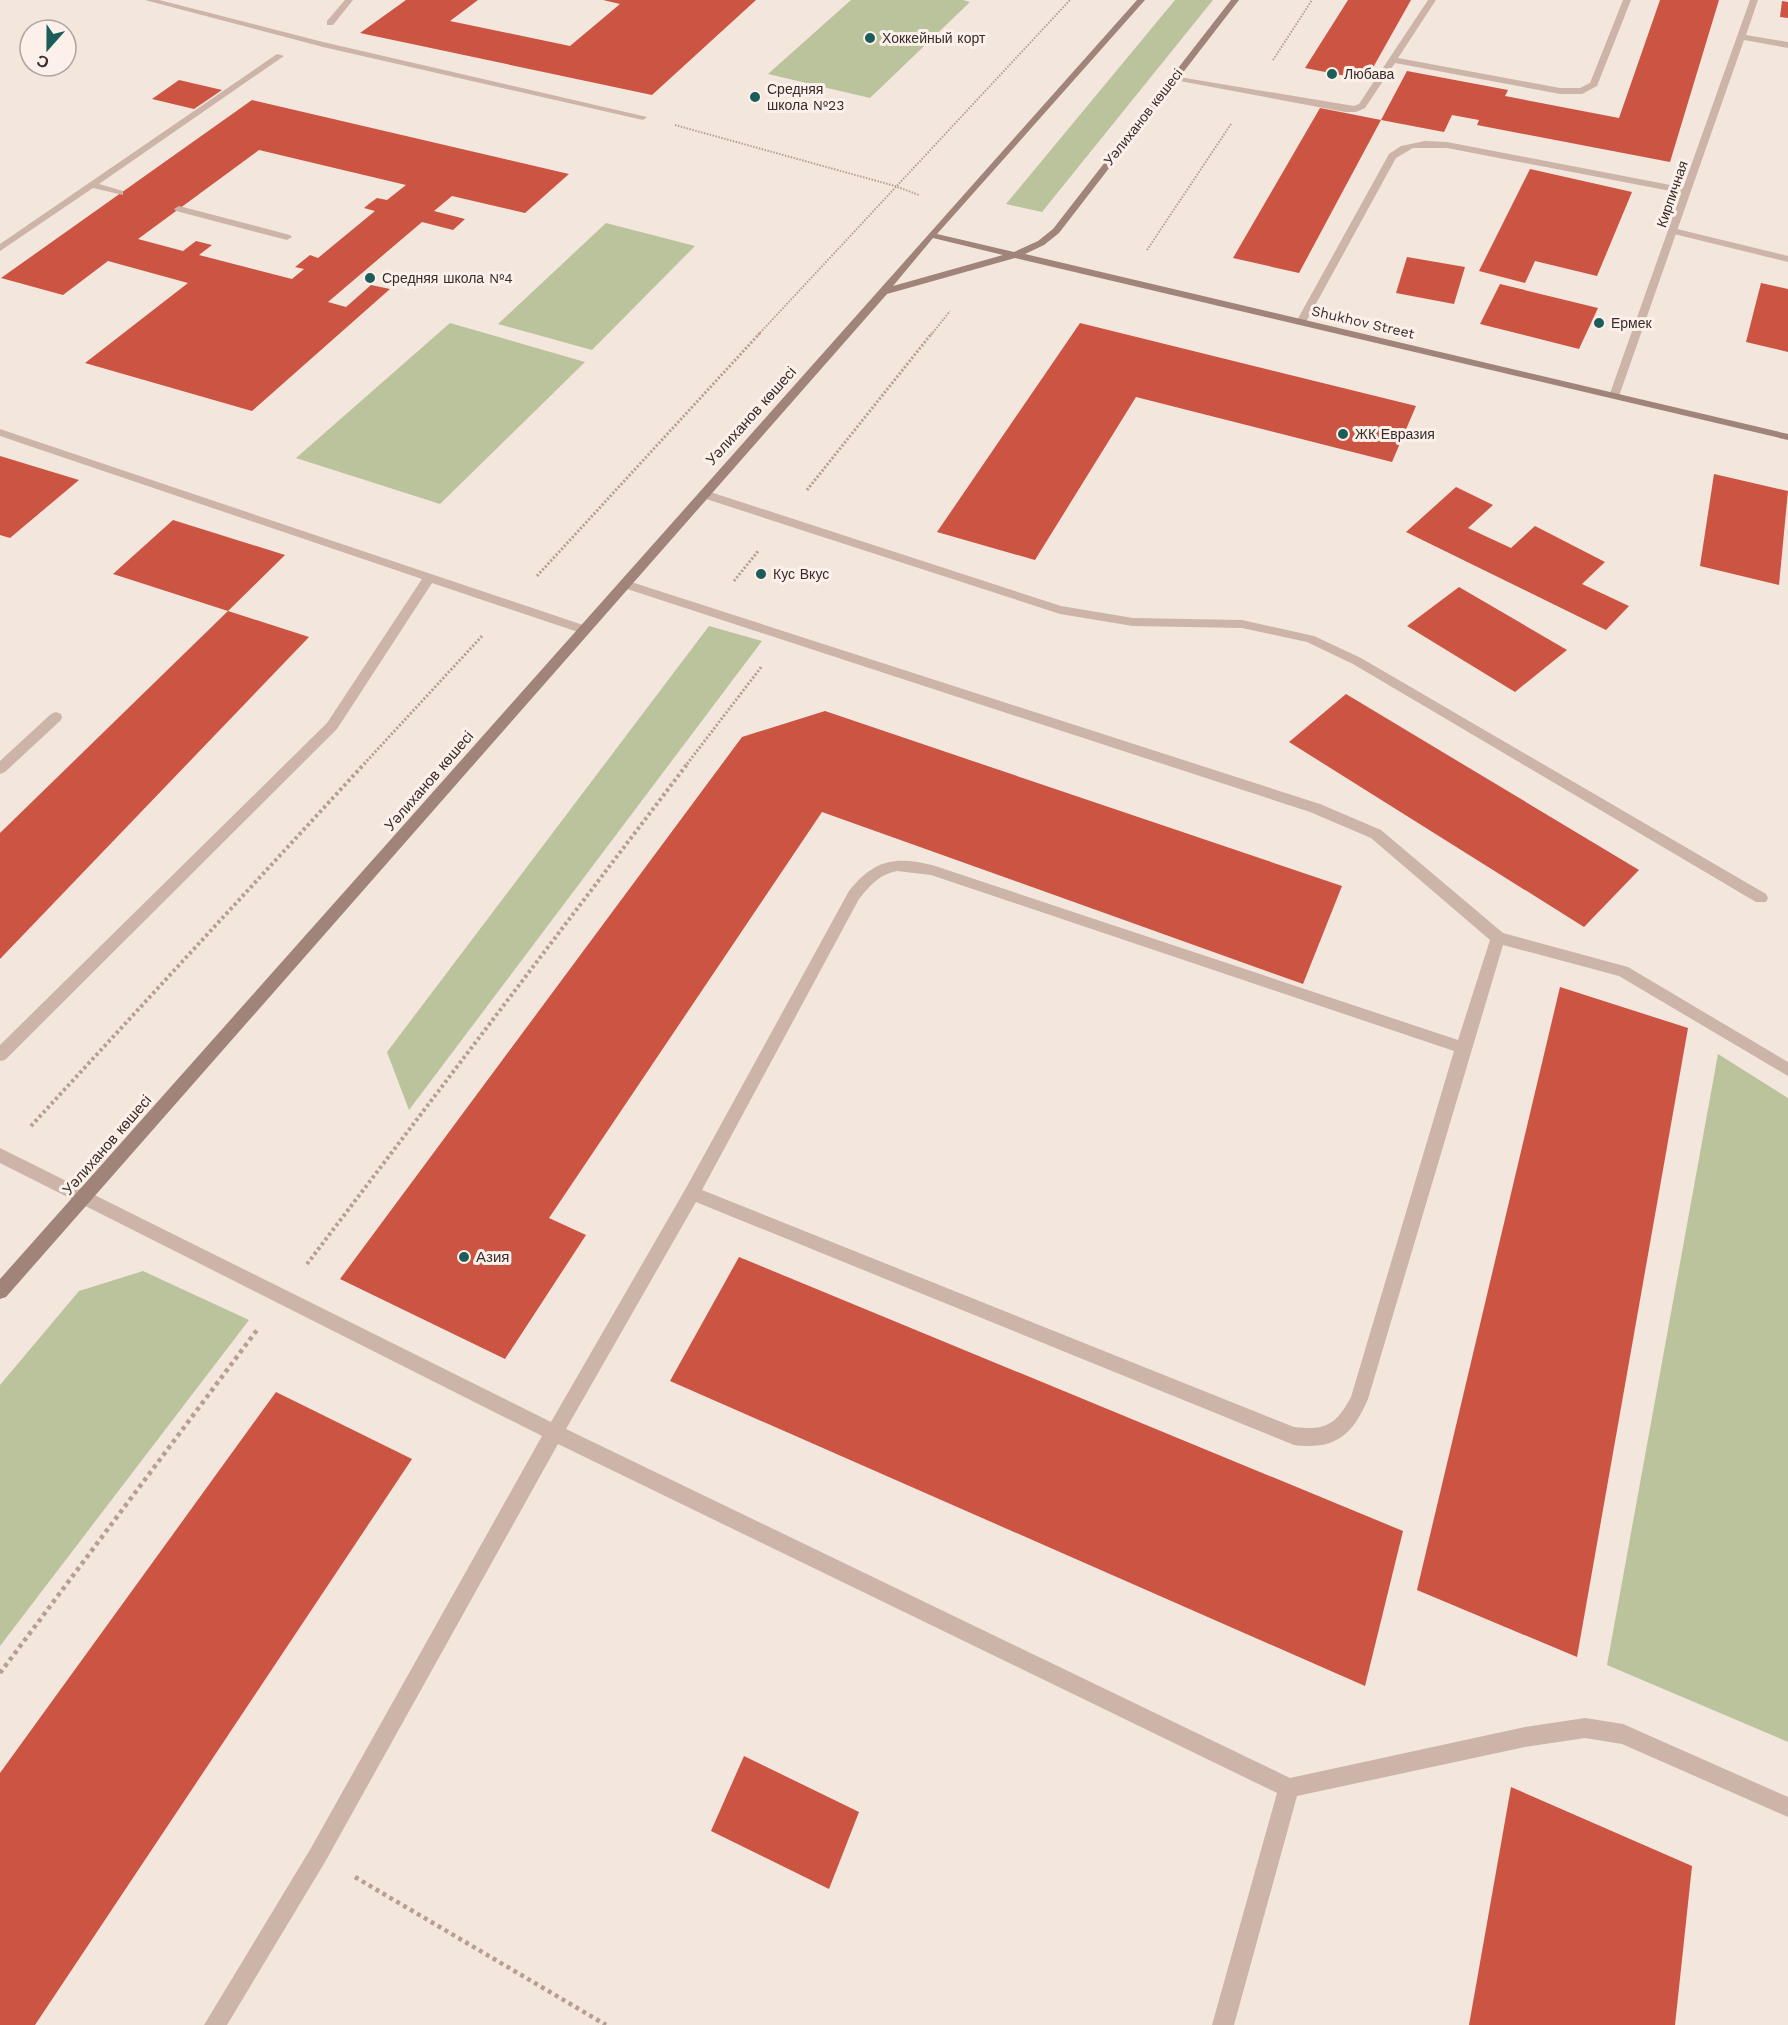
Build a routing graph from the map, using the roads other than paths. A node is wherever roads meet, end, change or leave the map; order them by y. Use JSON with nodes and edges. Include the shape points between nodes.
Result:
{"nodes":[{"id":1,"x":149,"y":0,"type":"edge"},
{"id":2,"x":349,"y":0,"type":"edge"},
{"id":3,"x":1141,"y":0,"type":"edge"},
{"id":4,"x":1235,"y":0,"type":"edge"},
{"id":5,"x":1432,"y":0,"type":"edge"},
{"id":6,"x":1627,"y":0,"type":"edge"},
{"id":7,"x":1754,"y":0,"type":"edge"},
{"id":8,"x":330,"y":23,"type":"dead end"},
{"id":9,"x":1741,"y":37,"type":"junction"},
{"id":10,"x":1788,"y":45,"type":"edge"},
{"id":11,"x":280,"y":56,"type":"dead end"},
{"id":12,"x":1393,"y":60,"type":"junction"},
{"id":13,"x":1173,"y":79,"type":"junction"},
{"id":14,"x":643,"y":117,"type":"road end"},
{"id":15,"x":91,"y":185,"type":"junction"},
{"id":16,"x":1686,"y":191,"type":"junction"},
{"id":17,"x":120,"y":193,"type":"dead end"},
{"id":18,"x":180,"y":208,"type":"dead end"},
{"id":19,"x":1673,"y":231,"type":"junction"},
{"id":20,"x":931,"y":235,"type":"junction"},
{"id":21,"x":287,"y":237,"type":"dead end"},
{"id":22,"x":0,"y":248,"type":"edge"},
{"id":23,"x":1017,"y":254,"type":"junction"},
{"id":24,"x":1788,"y":258,"type":"edge"},
{"id":25,"x":883,"y":292,"type":"junction"},
{"id":26,"x":1301,"y":322,"type":"junction"},
{"id":27,"x":1614,"y":396,"type":"junction"},
{"id":28,"x":0,"y":432,"type":"edge"},
{"id":29,"x":1788,"y":437,"type":"edge"},
{"id":30,"x":704,"y":494,"type":"junction"},
{"id":31,"x":430,"y":577,"type":"junction"},
{"id":32,"x":625,"y":584,"type":"junction"},
{"id":33,"x":585,"y":630,"type":"junction"},
{"id":34,"x":56,"y":717,"type":"dead end"},
{"id":35,"x":0,"y":770,"type":"edge"},
{"id":36,"x":1761,"y":898,"type":"dead end"},
{"id":37,"x":1498,"y":938,"type":"junction"},
{"id":38,"x":1463,"y":1048,"type":"junction"},
{"id":39,"x":0,"y":1055,"type":"edge"},
{"id":40,"x":1788,"y":1070,"type":"edge"},
{"id":41,"x":0,"y":1155,"type":"edge"},
{"id":42,"x":692,"y":1193,"type":"junction"},
{"id":43,"x":84,"y":1196,"type":"junction"},
{"id":44,"x":0,"y":1291,"type":"edge"},
{"id":45,"x":554,"y":1433,"type":"junction"},
{"id":46,"x":1288,"y":1788,"type":"junction"},
{"id":47,"x":1788,"y":1807,"type":"edge"},
{"id":48,"x":215,"y":2025,"type":"edge"},
{"id":49,"x":1222,"y":2025,"type":"edge"}],
"edges":[{"from":1,"to":14,"type":"street"},
{"from":2,"to":8,"type":"street"},
{"from":3,"to":20,"type":"main road","name":"Уәлиханов көшесі"},
{"from":4,"to":13,"type":"main road","name":"Уәлиханов көшесі"},
{"from":5,"to":12,"type":"street"},
{"from":6,"to":12,"type":"street","via":[[1594,84],[1582,91],[1560,91]]},
{"from":7,"to":9,"type":"street","name":"Кирпичная"},
{"from":9,"to":10,"type":"street"},
{"from":9,"to":16,"type":"street","name":"Кирпичная"},
{"from":11,"to":15,"type":"street"},
{"from":12,"to":13,"type":"street","via":[[1356,109]]},
{"from":13,"to":23,"type":"main road","name":"Уәлиханов көшесі","via":[[1056,231]]},
{"from":15,"to":17,"type":"street"},
{"from":15,"to":22,"type":"street"},
{"from":16,"to":19,"type":"street","name":"Кирпичная"},
{"from":16,"to":26,"type":"street","via":[[1447,145],[1410,145],[1392,156]]},
{"from":18,"to":21,"type":"street"},
{"from":19,"to":24,"type":"street"},
{"from":19,"to":27,"type":"street","name":"Кирпичная"},
{"from":20,"to":23,"type":"main road","name":"Shukhov Street"},
{"from":20,"to":25,"type":"main road","name":"Уәлиханов көшесі"},
{"from":23,"to":25,"type":"main road","name":"Уәлиханов көшесі"},
{"from":23,"to":26,"type":"main road","name":"Shukhov Street"},
{"from":25,"to":30,"type":"main road","name":"Уәлиханов көшесі"},
{"from":26,"to":27,"type":"main road","name":"Shukhov Street"},
{"from":27,"to":29,"type":"main road","name":"Shukhov Street"},
{"from":28,"to":31,"type":"street"},
{"from":30,"to":32,"type":"main road","name":"Уәлиханов көшесі"},
{"from":30,"to":36,"type":"street","via":[[1060,610],[1133,622],[1242,624],[1310,639],[1367,667]]},
{"from":31,"to":33,"type":"street"},
{"from":31,"to":39,"type":"street","via":[[332,726]]},
{"from":32,"to":33,"type":"main road","name":"Уәлиханов көшесі"},
{"from":32,"to":37,"type":"street","via":[[1315,808],[1376,834]]},
{"from":33,"to":43,"type":"main road","name":"Уәлиханов көшесі"},
{"from":34,"to":35,"type":"street"},
{"from":37,"to":38,"type":"street"},
{"from":37,"to":40,"type":"street","via":[[1623,971]]},
{"from":38,"to":42,"type":"street","via":[[932,870],[898,864],[873,873],[854,895]]},
{"from":38,"to":42,"type":"street","via":[[1359,1399],[1352,1416],[1330,1436],[1293,1436]]},
{"from":41,"to":43,"type":"street"},
{"from":42,"to":45,"type":"street"},
{"from":43,"to":44,"type":"main road","name":"Уәлиханов көшесі"},
{"from":43,"to":45,"type":"street"},
{"from":45,"to":46,"type":"street"},
{"from":45,"to":48,"type":"street","via":[[318,1855]]},
{"from":46,"to":47,"type":"street","via":[[1525,1737],[1585,1728],[1623,1734]]},
{"from":46,"to":49,"type":"street"}]}
